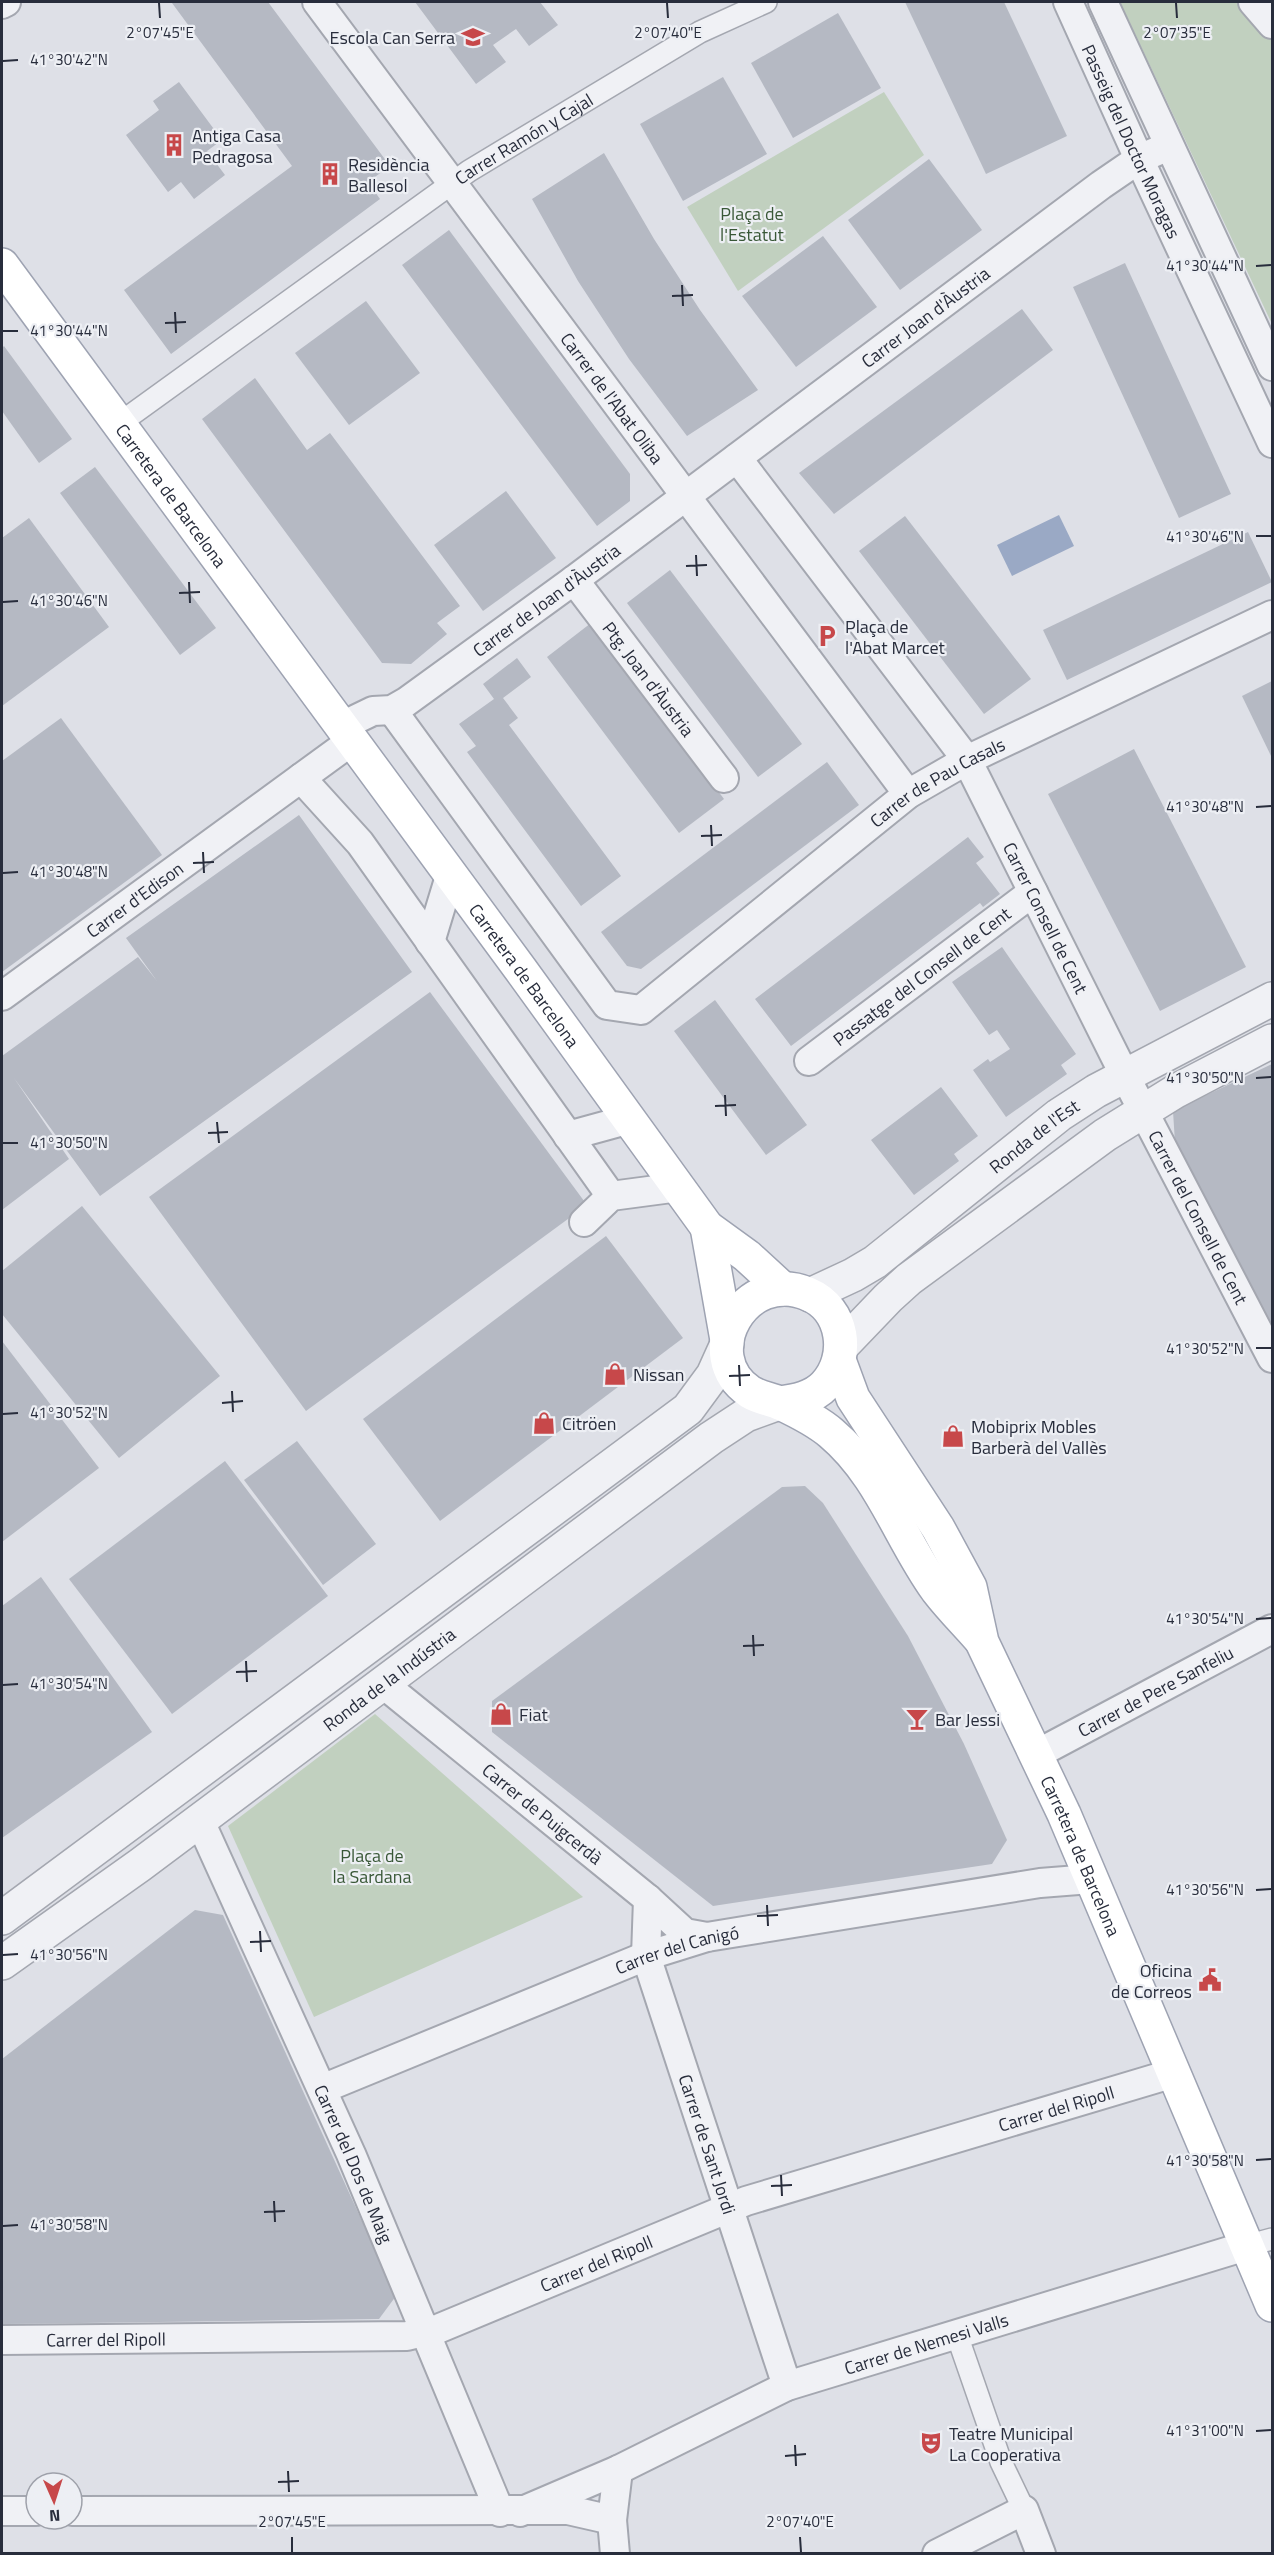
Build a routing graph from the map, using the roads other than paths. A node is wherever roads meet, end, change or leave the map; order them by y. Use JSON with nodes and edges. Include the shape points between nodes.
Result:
{"nodes":[{"id":1,"x":6,"y":2,"type":"edge"},
{"id":2,"x":317,"y":2,"type":"edge"},
{"id":3,"x":766,"y":2,"type":"edge"},
{"id":4,"x":1068,"y":2,"type":"edge"},
{"id":5,"x":1103,"y":2,"type":"edge"},
{"id":6,"x":1252,"y":2,"type":"edge"},
{"id":7,"x":2,"y":4,"type":"edge"},
{"id":8,"x":1272,"y":24,"type":"edge"},
{"id":9,"x":1169,"y":146,"type":"junction"},
{"id":10,"x":1139,"y":159,"type":"junction"},
{"id":11,"x":452,"y":183,"type":"junction"},
{"id":12,"x":2,"y":265,"type":"edge"},
{"id":13,"x":1272,"y":366,"type":"edge"},
{"id":14,"x":120,"y":423,"type":"junction"},
{"id":15,"x":1272,"y":443,"type":"edge"},
{"id":16,"x":737,"y":458,"type":"junction"},
{"id":17,"x":686,"y":497,"type":"junction"},
{"id":18,"x":574,"y":580,"type":"junction"},
{"id":19,"x":1272,"y":615,"type":"edge"},
{"id":20,"x":399,"y":706,"type":"junction"},
{"id":21,"x":347,"y":733,"type":"junction"},
{"id":22,"x":967,"y":760,"type":"junction"},
{"id":23,"x":301,"y":778,"type":"junction"},
{"id":24,"x":724,"y":778,"type":"dead end"},
{"id":25,"x":908,"y":794,"type":"junction"},
{"id":26,"x":451,"y":873,"type":"junction"},
{"id":27,"x":1032,"y":892,"type":"junction"},
{"id":28,"x":430,"y":942,"type":"junction"},
{"id":29,"x":2,"y":996,"type":"edge"},
{"id":30,"x":1272,"y":999,"type":"edge"},
{"id":31,"x":1272,"y":1041,"type":"edge"},
{"id":32,"x":809,"y":1061,"type":"dead end"},
{"id":33,"x":1125,"y":1076,"type":"junction"},
{"id":34,"x":1145,"y":1112,"type":"junction"},
{"id":35,"x":630,"y":1119,"type":"junction"},
{"id":36,"x":568,"y":1136,"type":"junction"},
{"id":37,"x":679,"y":1187,"type":"junction"},
{"id":38,"x":610,"y":1196,"type":"junction"},
{"id":39,"x":584,"y":1222,"type":"dead end"},
{"id":40,"x":707,"y":1227,"type":"junction"},
{"id":41,"x":796,"y":1292,"type":"junction"},
{"id":42,"x":727,"y":1342,"type":"junction"},
{"id":43,"x":840,"y":1354,"type":"junction"},
{"id":44,"x":1272,"y":1358,"type":"edge"},
{"id":45,"x":779,"y":1403,"type":"junction"},
{"id":46,"x":1272,"y":1629,"type":"edge"},
{"id":47,"x":982,"y":1642,"type":"junction"},
{"id":48,"x":382,"y":1683,"type":"junction"},
{"id":49,"x":1037,"y":1754,"type":"junction"},
{"id":50,"x":199,"y":1819,"type":"junction"},
{"id":51,"x":1091,"y":1878,"type":"junction"},
{"id":52,"x":648,"y":1899,"type":"junction"},
{"id":53,"x":2,"y":1918,"type":"edge"},
{"id":54,"x":707,"y":1937,"type":"junction"},
{"id":55,"x":646,"y":1956,"type":"junction"},
{"id":56,"x":2,"y":1964,"type":"edge"},
{"id":57,"x":1174,"y":2073,"type":"junction"},
{"id":58,"x":322,"y":2089,"type":"junction"},
{"id":59,"x":730,"y":2208,"type":"junction"},
{"id":60,"x":1259,"y":2242,"type":"edge"},
{"id":61,"x":1272,"y":2305,"type":"edge"},
{"id":62,"x":426,"y":2331,"type":"junction"},
{"id":63,"x":957,"y":2335,"type":"junction"},
{"id":64,"x":2,"y":2340,"type":"edge"},
{"id":65,"x":787,"y":2386,"type":"junction"},
{"id":66,"x":618,"y":2470,"type":"junction"},
{"id":67,"x":1024,"y":2510,"type":"junction"},
{"id":68,"x":2,"y":2511,"type":"edge"},
{"id":69,"x":24,"y":2511,"type":"edge"},
{"id":70,"x":84,"y":2511,"type":"edge"},
{"id":71,"x":510,"y":2512,"type":"junction"},
{"id":72,"x":612,"y":2520,"type":"junction"},
{"id":73,"x":615,"y":2553,"type":"edge"},
{"id":74,"x":937,"y":2553,"type":"edge"},
{"id":75,"x":1041,"y":2553,"type":"edge"}],
"edges":[{"from":1,"to":7,"type":"street"},
{"from":2,"to":11,"type":"street","name":"Carrer de l'Abat Oliba"},
{"from":3,"to":11,"type":"street","name":"Carrer Ramón y Cajal","via":[[700,32]]},
{"from":4,"to":10,"type":"street","name":"Passeig del Doctor Moragas"},
{"from":5,"to":9,"type":"street","name":"Passeig del Doctor Moragas"},
{"from":6,"to":8,"type":"street"},
{"from":9,"to":10,"type":"street","name":"Carrer Joan d'Àustria"},
{"from":9,"to":13,"type":"street","name":"Passeig del Doctor Moragas"},
{"from":10,"to":15,"type":"street","name":"Passeig del Doctor Moragas"},
{"from":10,"to":16,"type":"street","name":"Carrer Joan d'Àustria"},
{"from":11,"to":14,"type":"street","name":"Carrer Ramón y Cajal"},
{"from":11,"to":17,"type":"street","name":"Carrer de l'Abat Oliba"},
{"from":12,"to":14,"type":"main road","name":"Carretera de Barcelona"},
{"from":14,"to":21,"type":"main road","name":"Carretera de Barcelona"},
{"from":16,"to":17,"type":"street","name":"Carrer Joan d'Àustria"},
{"from":16,"to":22,"type":"street"},
{"from":17,"to":18,"type":"street","name":"Carrer de Joan d'Àustria"},
{"from":17,"to":25,"type":"street","name":"Carrer de l'Abat Oliba"},
{"from":18,"to":20,"type":"street","name":"Carrer de Joan d'Àustria"},
{"from":18,"to":24,"type":"street","name":"Ptg. Joan d'Àustria"},
{"from":19,"to":22,"type":"street","name":"Carrer de Pau Casals"},
{"from":20,"to":21,"type":"street","via":[[374,711]]},
{"from":20,"to":25,"type":"street","name":"Carrer de Pau Casals","via":[[418,748],[607,1005],[641,1010]]},
{"from":21,"to":23,"type":"street","name":"Carrer d'Edison"},
{"from":21,"to":26,"type":"main road","name":"Carretera de Barcelona"},
{"from":22,"to":25,"type":"street","name":"Carrer de Pau Casals"},
{"from":22,"to":27,"type":"street","name":"Carrer Consell de Cent"},
{"from":23,"to":28,"type":"street","via":[[360,843]]},
{"from":23,"to":29,"type":"street","name":"Carrer d'Edison"},
{"from":26,"to":28,"type":"street"},
{"from":26,"to":35,"type":"main road","name":"Carretera de Barcelona"},
{"from":27,"to":32,"type":"street","name":"Passatge del Consell de Cent"},
{"from":27,"to":33,"type":"street","name":"Carrer Consell de Cent"},
{"from":28,"to":36,"type":"street"},
{"from":30,"to":33,"type":"street","name":"Ronda de l'Est"},
{"from":31,"to":34,"type":"street","via":[[1176,1091]]},
{"from":33,"to":34,"type":"street","name":"Carrer del Consell de Cent"},
{"from":33,"to":41,"type":"street","name":"Ronda de l'Est","via":[[1059,1115],[875,1262],[838,1282]]},
{"from":34,"to":43,"type":"street","via":[[1105,1135],[909,1279]]},
{"from":34,"to":44,"type":"street","name":"Carrer del Consell de Cent"},
{"from":35,"to":36,"type":"street"},
{"from":35,"to":37,"type":"main road","name":"Carretera de Barcelona"},
{"from":36,"to":38,"type":"street"},
{"from":37,"to":38,"type":"street"},
{"from":37,"to":40,"type":"main road","name":"Carretera de Barcelona"},
{"from":38,"to":39,"type":"street"},
{"from":40,"to":41,"type":"main road","name":"Carretera de Barcelona"},
{"from":40,"to":42,"type":"main road","name":"Carretera de Barcelona"},
{"from":41,"to":42,"type":"main road","via":[[761,1293],[743,1305],[733,1320]]},
{"from":41,"to":43,"type":"main road","via":[[830,1312],[840,1329]]},
{"from":42,"to":45,"type":"main road","via":[[730,1365],[740,1383],[758,1397]]},
{"from":42,"to":53,"type":"street","name":"Ronda de la Indústria","via":[[712,1375],[688,1408]]},
{"from":43,"to":45,"type":"main road","via":[[825,1385],[814,1394]]},
{"from":43,"to":47,"type":"main road","via":[[852,1398],[938,1528],[970,1587]]},
{"from":45,"to":47,"type":"main road","via":[[829,1431],[865,1468],[937,1590]]},
{"from":45,"to":48,"type":"street","name":"Ronda de la Indústria","via":[[746,1415],[711,1438]]},
{"from":46,"to":49,"type":"street","name":"Carrer de Pere Sanfeliu"},
{"from":47,"to":49,"type":"main road","name":"Carretera de Barcelona"},
{"from":48,"to":50,"type":"street","name":"Ronda de la Indústria"},
{"from":48,"to":52,"type":"street","name":"Carrer de Puigcerdà"},
{"from":49,"to":51,"type":"main road","name":"Carretera de Barcelona"},
{"from":50,"to":56,"type":"street","name":"Ronda de la Indústria"},
{"from":50,"to":58,"type":"street","name":"Carrer del Dos de Maig"},
{"from":51,"to":54,"type":"street","name":"Carrer del Canigó"},
{"from":51,"to":57,"type":"main road","name":"Carretera de Barcelona"},
{"from":52,"to":54,"type":"street","name":"Carrer de Puigcerdà","via":[[685,1933]]},
{"from":52,"to":55,"type":"street","name":"Carrer de Sant Jordi"},
{"from":54,"to":55,"type":"street","name":"Carrer del Canigó"},
{"from":55,"to":58,"type":"street","name":"Carrer del Canigó"},
{"from":55,"to":59,"type":"street","name":"Carrer de Sant Jordi"},
{"from":57,"to":59,"type":"street","name":"Carrer del Ripoll"},
{"from":57,"to":60,"type":"main road","name":"Carretera de Barcelona"},
{"from":58,"to":62,"type":"street","name":"Carrer del Dos de Maig"},
{"from":59,"to":62,"type":"street","name":"Carrer del Ripoll"},
{"from":59,"to":65,"type":"street","name":"Carrer de Sant Jordi"},
{"from":60,"to":61,"type":"main road","name":"Carretera de Barcelona"},
{"from":60,"to":63,"type":"street","name":"Carrer de Nemesi Valls"},
{"from":62,"to":64,"type":"street","name":"Carrer del Ripoll","via":[[373,2337]]},
{"from":62,"to":71,"type":"street","name":"Carrer del Dos de Maig"},
{"from":63,"to":65,"type":"street","name":"Carrer de Nemesi Valls"},
{"from":63,"to":67,"type":"street","via":[[1001,2462]]},
{"from":65,"to":66,"type":"street","name":"Carrer de Nemesi Valls"},
{"from":66,"to":71,"type":"street","name":"Carrer de Nemesi Valls"},
{"from":66,"to":72,"type":"street"},
{"from":67,"to":74,"type":"street"},
{"from":67,"to":75,"type":"street"},
{"from":68,"to":69,"type":"street"},
{"from":70,"to":71,"type":"street","name":"Carrer de Nemesi Valls"},
{"from":71,"to":72,"type":"street","name":"Carrer de Nemesi Valls","via":[[568,2511]]},
{"from":72,"to":73,"type":"street"}]}
